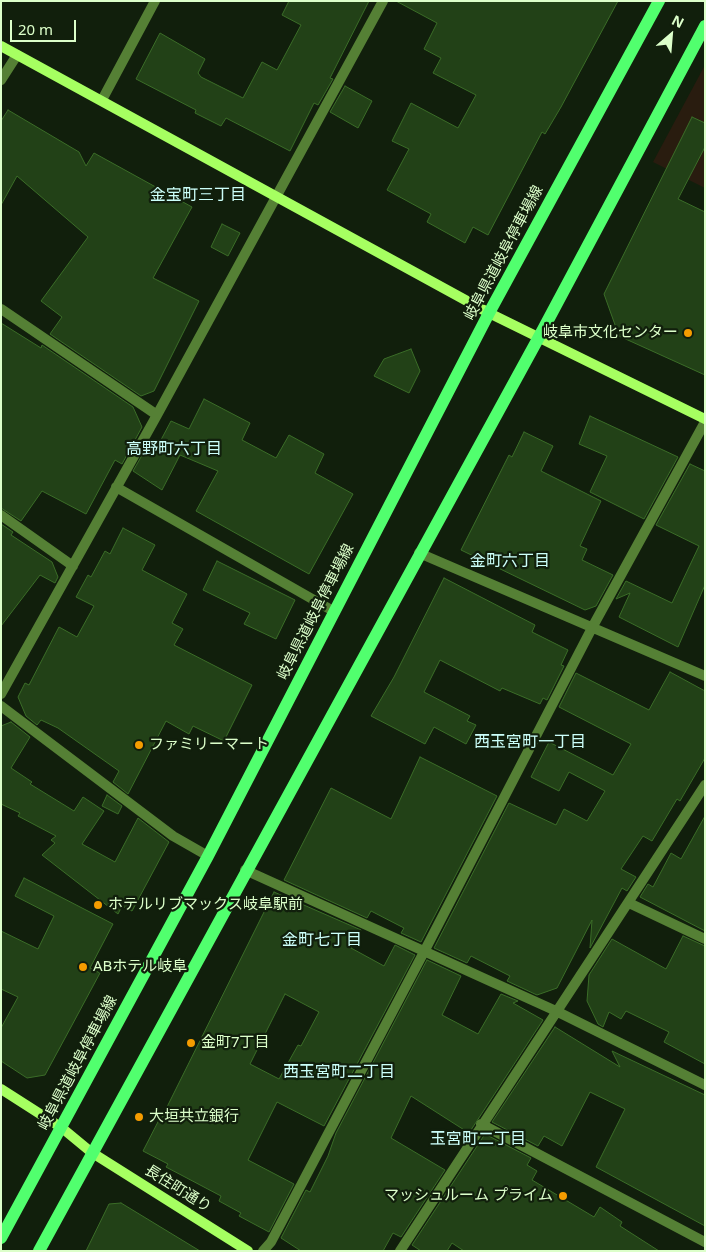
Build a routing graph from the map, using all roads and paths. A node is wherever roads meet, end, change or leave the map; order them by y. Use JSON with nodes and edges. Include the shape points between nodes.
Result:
{"nodes":[{"id":1,"x":155,"y":1,"type":"edge"},
{"id":2,"x":383,"y":1,"type":"edge"},
{"id":3,"x":659,"y":1,"type":"edge"},
{"id":4,"x":705,"y":26,"type":"edge"},
{"id":5,"x":1,"y":46,"type":"edge"},
{"id":6,"x":17,"y":55,"type":"junction"},
{"id":7,"x":1,"y":80,"type":"edge"},
{"id":8,"x":102,"y":100,"type":"junction"},
{"id":9,"x":276,"y":197,"type":"junction"},
{"id":10,"x":1,"y":309,"type":"edge"},
{"id":11,"x":489,"y":314,"type":"junction"},
{"id":12,"x":539,"y":337,"type":"junction"},
{"id":13,"x":157,"y":416,"type":"junction"},
{"id":14,"x":705,"y":420,"type":"edge"},
{"id":15,"x":116,"y":487,"type":"junction"},
{"id":16,"x":1,"y":515,"type":"edge"},
{"id":17,"x":419,"y":553,"type":"junction"},
{"id":18,"x":73,"y":566,"type":"junction"},
{"id":19,"x":335,"y":612,"type":"junction"},
{"id":20,"x":593,"y":626,"type":"junction"},
{"id":21,"x":705,"y":676,"type":"edge"},
{"id":22,"x":1,"y":694,"type":"edge"},
{"id":23,"x":1,"y":706,"type":"edge"},
{"id":24,"x":705,"y":785,"type":"edge"},
{"id":25,"x":208,"y":856,"type":"junction"},
{"id":26,"x":245,"y":870,"type":"junction"},
{"id":27,"x":629,"y":903,"type":"junction"},
{"id":28,"x":705,"y":939,"type":"edge"},
{"id":29,"x":425,"y":950,"type":"junction"},
{"id":30,"x":556,"y":1011,"type":"junction"},
{"id":31,"x":705,"y":1085,"type":"edge"},
{"id":32,"x":1,"y":1089,"type":"edge"},
{"id":33,"x":481,"y":1124,"type":"junction"},
{"id":34,"x":62,"y":1128,"type":"junction"},
{"id":35,"x":91,"y":1152,"type":"junction"},
{"id":36,"x":1,"y":1238,"type":"edge"},
{"id":37,"x":705,"y":1242,"type":"edge"},
{"id":38,"x":39,"y":1251,"type":"edge"},
{"id":39,"x":248,"y":1251,"type":"edge"},
{"id":40,"x":263,"y":1251,"type":"edge"},
{"id":41,"x":400,"y":1251,"type":"edge"}],
"edges":[{"from":1,"to":8,"type":"street"},
{"from":2,"to":9,"type":"street"},
{"from":3,"to":11,"type":"main road","name":"岐阜県道岐阜停車場線"},
{"from":4,"to":12,"type":"main road"},
{"from":5,"to":6,"type":"street"},
{"from":6,"to":7,"type":"street"},
{"from":6,"to":8,"type":"street"},
{"from":8,"to":9,"type":"street"},
{"from":9,"to":11,"type":"street"},
{"from":9,"to":13,"type":"street"},
{"from":10,"to":13,"type":"street"},
{"from":11,"to":12,"type":"street"},
{"from":11,"to":19,"type":"main road","name":"岐阜県道岐阜停車場線"},
{"from":12,"to":14,"type":"street"},
{"from":12,"to":17,"type":"main road"},
{"from":13,"to":15,"type":"street"},
{"from":14,"to":20,"type":"street"},
{"from":15,"to":18,"type":"street"},
{"from":15,"to":19,"type":"street"},
{"from":16,"to":18,"type":"street"},
{"from":17,"to":20,"type":"street"},
{"from":17,"to":26,"type":"main road"},
{"from":18,"to":22,"type":"street"},
{"from":19,"to":25,"type":"main road","name":"岐阜県道岐阜停車場線"},
{"from":20,"to":21,"type":"street"},
{"from":20,"to":29,"type":"street"},
{"from":23,"to":25,"type":"street","via":[[173,836]]},
{"from":24,"to":27,"type":"street"},
{"from":25,"to":34,"type":"main road","name":"岐阜県道岐阜停車場線"},
{"from":26,"to":29,"type":"street"},
{"from":26,"to":35,"type":"main road"},
{"from":27,"to":28,"type":"street"},
{"from":27,"to":30,"type":"street"},
{"from":29,"to":30,"type":"street"},
{"from":29,"to":40,"type":"street","via":[[271,1242]]},
{"from":30,"to":31,"type":"street"},
{"from":30,"to":33,"type":"street"},
{"from":32,"to":34,"type":"street","name":"長住町通り"},
{"from":33,"to":37,"type":"street"},
{"from":33,"to":41,"type":"street"},
{"from":34,"to":35,"type":"street","name":"長住町通り"},
{"from":34,"to":36,"type":"main road","name":"岐阜県道岐阜停車場線"},
{"from":35,"to":38,"type":"main road"},
{"from":35,"to":39,"type":"street","name":"長住町通り"}]}
